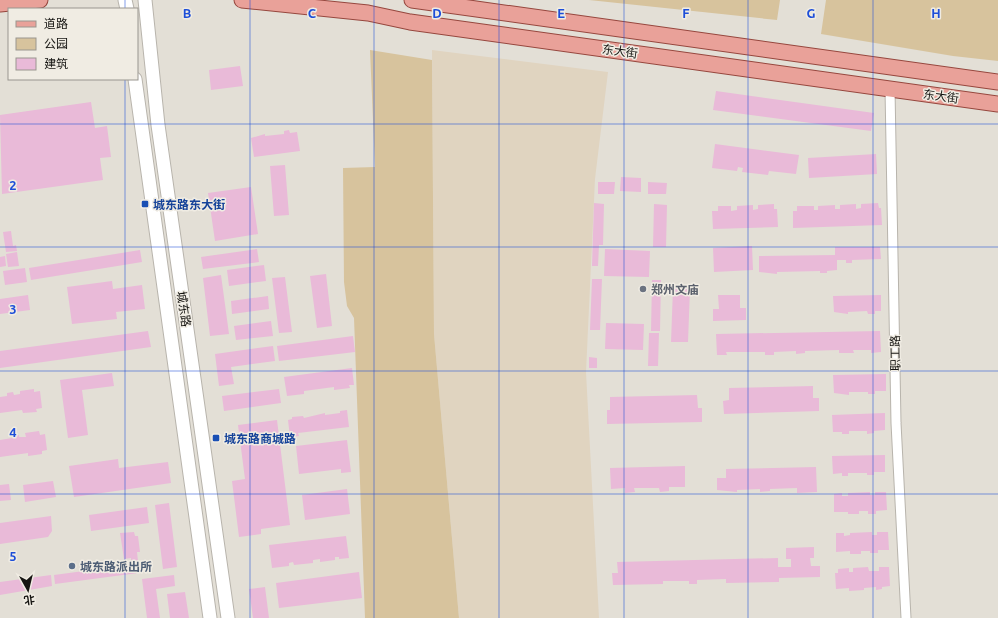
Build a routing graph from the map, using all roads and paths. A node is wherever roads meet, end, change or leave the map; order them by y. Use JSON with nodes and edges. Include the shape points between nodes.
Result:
{"nodes":[{"id":1,"x":40,"y":0,"type":"edge"},
{"id":2,"x":145,"y":0,"type":"edge"},
{"id":3,"x":242,"y":0,"type":"edge"},
{"id":4,"x":412,"y":0,"type":"edge"},
{"id":5,"x":0,"y":4,"type":"edge"},
{"id":6,"x":135,"y":80,"type":"edge"},
{"id":7,"x":998,"y":82,"type":"edge"},
{"id":8,"x":890,"y":89,"type":"junction"},
{"id":9,"x":998,"y":104,"type":"edge"},
{"id":10,"x":210,"y":618,"type":"edge"},
{"id":11,"x":228,"y":618,"type":"edge"},
{"id":12,"x":906,"y":618,"type":"edge"}],
"edges":[{"from":1,"to":5,"type":"main road"},
{"from":2,"to":11,"type":"main road","name":"城东路","via":[[158,125]]},
{"from":3,"to":8,"type":"main road","name":"东大街","via":[[368,13],[410,22]]},
{"from":4,"to":7,"type":"main road","name":"东大街"},
{"from":6,"to":10,"type":"main road","name":"城东路"},
{"from":8,"to":9,"type":"main road","name":"东大街"},
{"from":8,"to":12,"type":"street","name":"职工路","via":[[896,423]]}]}
